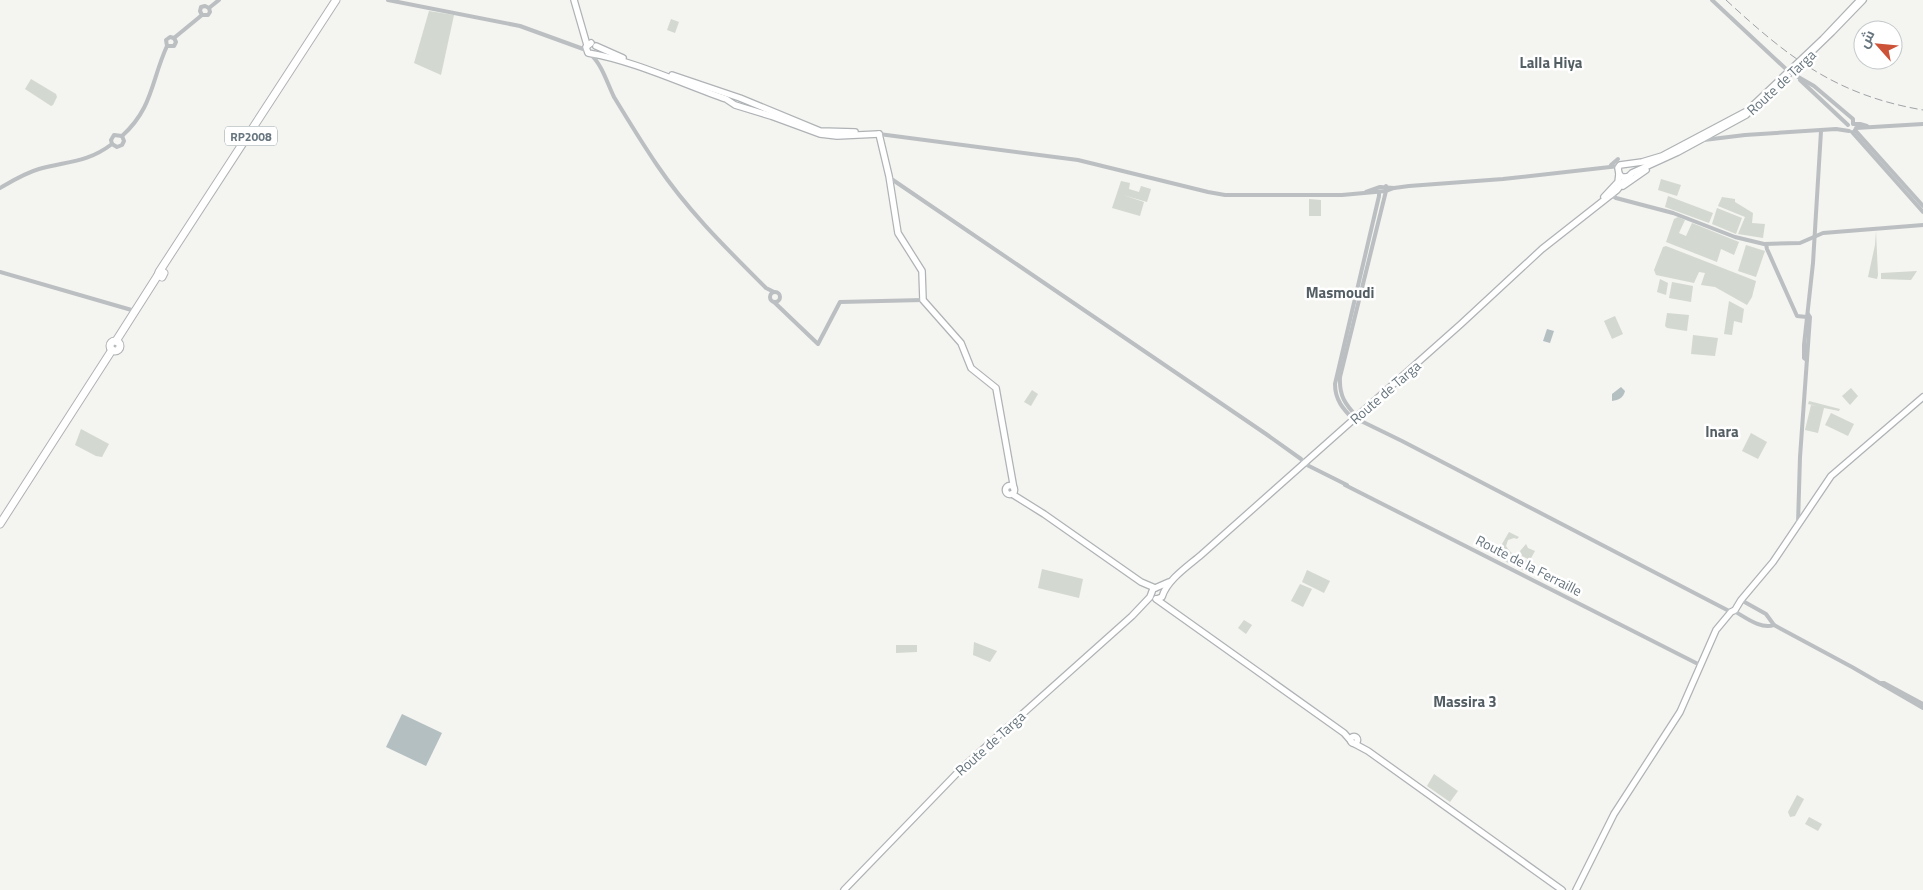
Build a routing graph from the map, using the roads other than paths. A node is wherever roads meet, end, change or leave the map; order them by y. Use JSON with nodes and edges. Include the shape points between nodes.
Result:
{"nodes":[{"id":1,"x":219,"y":0,"type":"edge"},
{"id":2,"x":336,"y":0,"type":"edge"},
{"id":3,"x":340,"y":0,"type":"edge"},
{"id":4,"x":388,"y":0,"type":"edge"},
{"id":5,"x":574,"y":0,"type":"edge"},
{"id":6,"x":1712,"y":0,"type":"edge"},
{"id":7,"x":1861,"y":0,"type":"edge"},
{"id":8,"x":209,"y":8,"type":"junction"},
{"id":9,"x":202,"y":15,"type":"junction"},
{"id":10,"x":174,"y":38,"type":"junction"},
{"id":11,"x":168,"y":46,"type":"junction"},
{"id":12,"x":590,"y":49,"type":"junction"},
{"id":13,"x":1795,"y":75,"type":"junction"},
{"id":14,"x":1844,"y":121,"type":"junction"},
{"id":15,"x":1923,"y":124,"type":"edge"},
{"id":16,"x":1848,"y":125,"type":"junction"},
{"id":17,"x":1861,"y":126,"type":"junction"},
{"id":18,"x":1842,"y":127,"type":"junction"},
{"id":19,"x":1854,"y":128,"type":"junction"},
{"id":20,"x":1722,"y":129,"type":"junction"},
{"id":21,"x":1836,"y":129,"type":"junction"},
{"id":22,"x":1821,"y":131,"type":"junction"},
{"id":23,"x":879,"y":134,"type":"junction"},
{"id":24,"x":122,"y":136,"type":"junction"},
{"id":25,"x":1726,"y":138,"type":"junction"},
{"id":26,"x":1699,"y":141,"type":"junction"},
{"id":27,"x":112,"y":144,"type":"junction"},
{"id":28,"x":1629,"y":164,"type":"junction"},
{"id":29,"x":1652,"y":165,"type":"junction"},
{"id":30,"x":1604,"y":167,"type":"junction"},
{"id":31,"x":1619,"y":167,"type":"junction"},
{"id":32,"x":1629,"y":175,"type":"junction"},
{"id":33,"x":889,"y":176,"type":"junction"},
{"id":34,"x":0,"y":189,"type":"edge"},
{"id":35,"x":1386,"y":189,"type":"junction"},
{"id":36,"x":1617,"y":190,"type":"junction"},
{"id":37,"x":1376,"y":191,"type":"junction"},
{"id":38,"x":0,"y":193,"type":"edge"},
{"id":39,"x":1610,"y":194,"type":"junction"},
{"id":40,"x":1621,"y":199,"type":"junction"},
{"id":41,"x":1923,"y":206,"type":"edge"},
{"id":42,"x":1923,"y":212,"type":"edge"},
{"id":43,"x":1923,"y":226,"type":"edge"},
{"id":44,"x":1814,"y":237,"type":"junction"},
{"id":45,"x":1766,"y":244,"type":"junction"},
{"id":46,"x":0,"y":272,"type":"edge"},
{"id":47,"x":161,"y":274,"type":"junction"},
{"id":48,"x":766,"y":288,"type":"junction"},
{"id":49,"x":774,"y":292,"type":"junction"},
{"id":50,"x":770,"y":296,"type":"junction"},
{"id":51,"x":779,"y":299,"type":"junction"},
{"id":52,"x":923,"y":300,"type":"junction"},
{"id":53,"x":774,"y":302,"type":"junction"},
{"id":54,"x":780,"y":308,"type":"junction"},
{"id":55,"x":135,"y":311,"type":"junction"},
{"id":56,"x":1808,"y":316,"type":"junction"},
{"id":57,"x":117,"y":341,"type":"junction"},
{"id":58,"x":1923,"y":397,"type":"edge"},
{"id":59,"x":1357,"y":419,"type":"junction"},
{"id":60,"x":1304,"y":463,"type":"junction"},
{"id":61,"x":0,"y":524,"type":"edge"},
{"id":62,"x":1798,"y":526,"type":"junction"},
{"id":63,"x":1174,"y":579,"type":"junction"},
{"id":64,"x":1155,"y":593,"type":"junction"},
{"id":65,"x":1163,"y":594,"type":"junction"},
{"id":66,"x":1741,"y":600,"type":"junction"},
{"id":67,"x":1172,"y":609,"type":"junction"},
{"id":68,"x":1733,"y":611,"type":"junction"},
{"id":69,"x":1774,"y":626,"type":"junction"},
{"id":70,"x":1700,"y":665,"type":"junction"},
{"id":71,"x":1923,"y":706,"type":"edge"},
{"id":72,"x":1555,"y":884,"type":"junction"},
{"id":73,"x":844,"y":890,"type":"edge"},
{"id":74,"x":1562,"y":890,"type":"edge"},
{"id":75,"x":1572,"y":890,"type":"edge"}],
"edges":[{"from":1,"to":8,"type":"street"},
{"from":2,"to":47,"type":"highway","number":"RP2008"},
{"from":3,"to":47,"type":"highway","number":"RP2008"},
{"from":4,"to":12,"type":"street","via":[[523,27]]},
{"from":5,"to":12,"type":"main road"},
{"from":6,"to":13,"type":"street","bridge":true},
{"from":7,"to":20,"type":"main road","name":"Route de Targa","via":[[1853,12],[1749,113]]},
{"from":7,"to":28,"type":"main road","name":"Route de Targa","via":[[1747,111],[1662,156]]},
{"from":8,"to":9,"type":"street","via":[[208,15]]},
{"from":8,"to":9,"type":"street","via":[[201,7]]},
{"from":9,"to":10,"type":"street"},
{"from":10,"to":11,"type":"street","via":[[174,46]]},
{"from":10,"to":11,"type":"street","via":[[167,38],[165,43]]},
{"from":11,"to":24,"type":"street","via":[[142,114]]},
{"from":12,"to":23,"type":"main road","via":[[825,135]]},
{"from":12,"to":48,"type":"street","via":[[633,128],[672,188]]},
{"from":13,"to":14,"type":"street"},
{"from":13,"to":19,"type":"street","via":[[1814,86]]},
{"from":14,"to":16,"type":"street"},
{"from":14,"to":18,"type":"street"},
{"from":15,"to":17,"type":"street"},
{"from":16,"to":18,"type":"street"},
{"from":16,"to":19,"type":"street"},
{"from":17,"to":19,"type":"street"},
{"from":17,"to":19,"type":"street"},
{"from":18,"to":21,"type":"street"},
{"from":19,"to":21,"type":"street"},
{"from":19,"to":41,"type":"street"},
{"from":19,"to":42,"type":"street"},
{"from":20,"to":25,"type":"street"},
{"from":20,"to":26,"type":"main road","name":"Route de Targa"},
{"from":21,"to":22,"type":"street"},
{"from":22,"to":25,"type":"street"},
{"from":22,"to":44,"type":"street"},
{"from":23,"to":33,"type":"main road"},
{"from":23,"to":37,"type":"street","via":[[1086,161],[1217,194],[1335,196]]},
{"from":24,"to":27,"type":"street","via":[[114,135]]},
{"from":24,"to":27,"type":"street","via":[[122,145]]},
{"from":25,"to":26,"type":"street"},
{"from":26,"to":29,"type":"main road","name":"Route de Targa"},
{"from":27,"to":34,"type":"street","via":[[95,156],[37,170]]},
{"from":28,"to":31,"type":"main road"},
{"from":28,"to":32,"type":"main road","via":[[1632,168]]},
{"from":29,"to":32,"type":"main road","name":"Route de Targa"},
{"from":29,"to":36,"type":"main road"},
{"from":30,"to":31,"type":"street"},
{"from":30,"to":31,"type":"street"},
{"from":30,"to":35,"type":"street"},
{"from":31,"to":32,"type":"main road","via":[[1622,177]]},
{"from":31,"to":39,"type":"main road","name":"Route de Targa","via":[[1618,182]]},
{"from":32,"to":36,"type":"main road","name":"Route de Targa"},
{"from":33,"to":52,"type":"main road","via":[[898,232],[922,271]]},
{"from":33,"to":60,"type":"street","name":"Route de la Ferraille"},
{"from":34,"to":38,"type":"street"},
{"from":35,"to":37,"type":"street"},
{"from":35,"to":59,"type":"street","via":[[1340,377],[1342,398]]},
{"from":36,"to":39,"type":"main road","name":"Route de Targa"},
{"from":36,"to":40,"type":"street"},
{"from":37,"to":59,"type":"street","via":[[1379,196],[1335,384],[1341,406]]},
{"from":39,"to":40,"type":"street"},
{"from":39,"to":59,"type":"main road","name":"Route de Targa","via":[[1542,249]]},
{"from":40,"to":45,"type":"street","via":[[1673,213],[1751,242]]},
{"from":43,"to":44,"type":"street","via":[[1823,233]]},
{"from":44,"to":45,"type":"street","via":[[1800,243]]},
{"from":44,"to":56,"type":"street"},
{"from":45,"to":56,"type":"street","via":[[1797,316]]},
{"from":46,"to":55,"type":"street"},
{"from":47,"to":55,"type":"highway","number":"RP2008"},
{"from":47,"to":57,"type":"highway","number":"RP2008"},
{"from":48,"to":49,"type":"street"},
{"from":48,"to":50,"type":"street"},
{"from":49,"to":50,"type":"street"},
{"from":49,"to":51,"type":"street","via":[[778,293]]},
{"from":50,"to":53,"type":"street"},
{"from":51,"to":53,"type":"street"},
{"from":51,"to":54,"type":"street"},
{"from":52,"to":54,"type":"street","via":[[840,302],[818,344]]},
{"from":52,"to":64,"type":"main road","via":[[961,343],[971,368],[996,388],[1012,490]]},
{"from":53,"to":54,"type":"street"},
{"from":55,"to":57,"type":"highway","number":"RP2008"},
{"from":56,"to":62,"type":"street"},
{"from":57,"to":61,"type":"highway","number":"RP2008","via":[[120,348],[107,358]]},
{"from":58,"to":62,"type":"main road","via":[[1832,476]]},
{"from":59,"to":60,"type":"main road","name":"Route de Targa"},
{"from":59,"to":68,"type":"street"},
{"from":60,"to":63,"type":"main road","name":"Route de Targa"},
{"from":60,"to":70,"type":"street","name":"Route de la Ferraille"},
{"from":62,"to":66,"type":"main road"},
{"from":63,"to":64,"type":"main road","name":"Route de Targa"},
{"from":63,"to":65,"type":"main road","name":"Route de Targa"},
{"from":64,"to":65,"type":"main road","name":"Route de Targa","via":[[1160,598]]},
{"from":64,"to":67,"type":"main road"},
{"from":64,"to":73,"type":"main road","name":"Route de Targa","via":[[962,768]]},
{"from":65,"to":67,"type":"main road"},
{"from":66,"to":68,"type":"main road","via":[[1737,601]]},
{"from":66,"to":69,"type":"street","via":[[1766,614]]},
{"from":67,"to":72,"type":"main road"},
{"from":68,"to":69,"type":"street","via":[[1764,627]]},
{"from":68,"to":70,"type":"main road","via":[[1714,635]]},
{"from":69,"to":71,"type":"street"},
{"from":70,"to":75,"type":"main road","via":[[1678,716],[1616,810]]},
{"from":72,"to":74,"type":"main road"},
{"from":72,"to":75,"type":"main road"}]}
